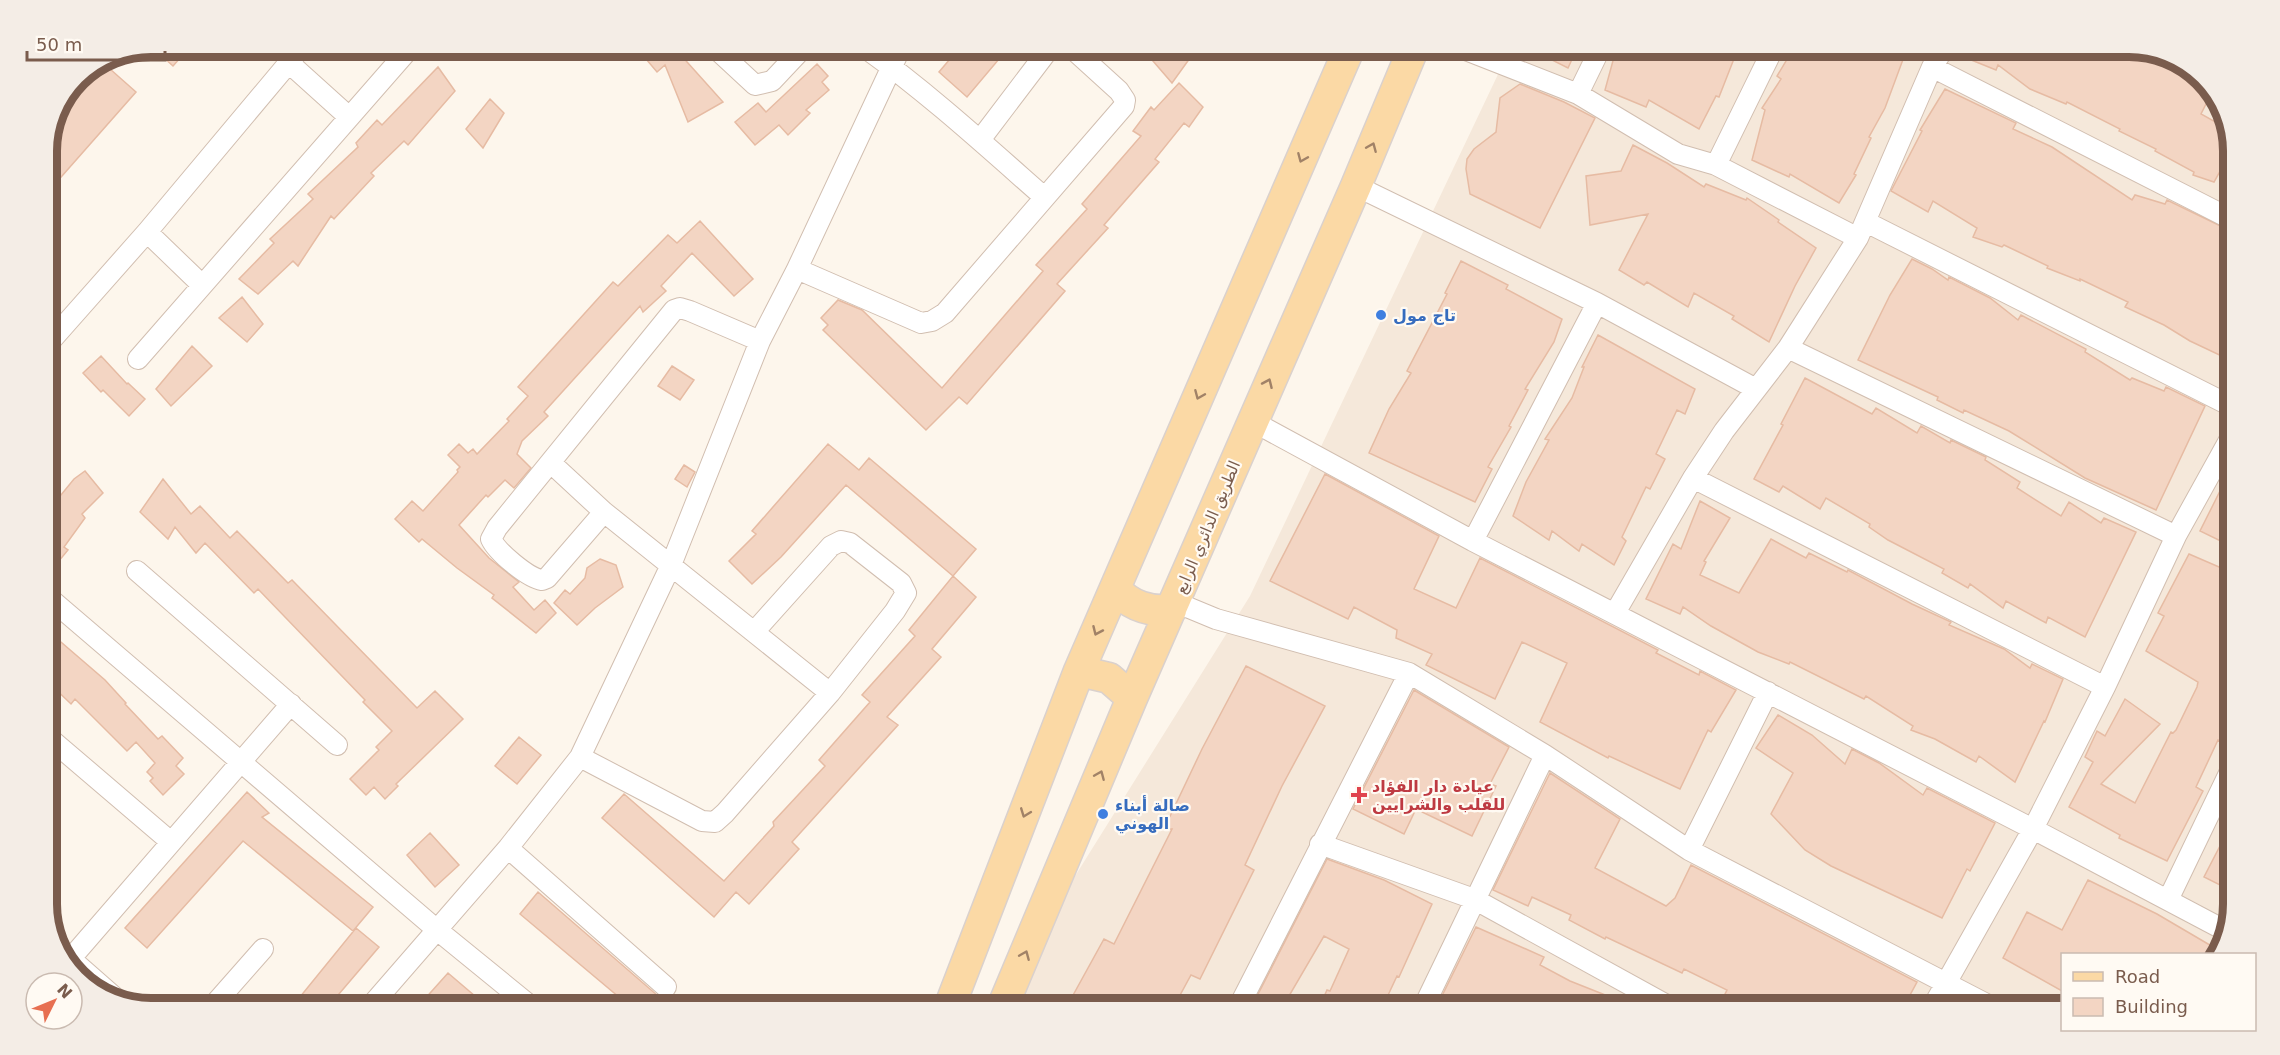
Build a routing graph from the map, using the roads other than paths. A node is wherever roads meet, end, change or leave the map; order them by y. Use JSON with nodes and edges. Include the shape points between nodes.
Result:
{"nodes":[{"id":1,"x":292,"y":57,"type":"edge"},
{"id":2,"x":402,"y":57,"type":"edge"},
{"id":3,"x":725,"y":57,"type":"edge"},
{"id":4,"x":794,"y":57,"type":"edge"},
{"id":5,"x":879,"y":57,"type":"edge"},
{"id":6,"x":896,"y":57,"type":"edge"},
{"id":7,"x":1043,"y":57,"type":"edge"},
{"id":8,"x":1082,"y":57,"type":"edge"},
{"id":9,"x":1345,"y":57,"type":"edge"},
{"id":10,"x":1409,"y":57,"type":"edge"},
{"id":11,"x":1486,"y":57,"type":"edge"},
{"id":12,"x":1596,"y":57,"type":"edge"},
{"id":13,"x":1769,"y":57,"type":"edge"},
{"id":14,"x":1938,"y":57,"type":"edge"},
{"id":15,"x":288,"y":62,"type":"junction"},
{"id":16,"x":892,"y":67,"type":"junction"},
{"id":17,"x":1932,"y":67,"type":"junction"},
{"id":18,"x":1578,"y":94,"type":"junction"},
{"id":19,"x":349,"y":117,"type":"junction"},
{"id":20,"x":980,"y":140,"type":"junction"},
{"id":21,"x":1716,"y":165,"type":"junction"},
{"id":22,"x":1356,"y":186,"type":"junction"},
{"id":23,"x":1044,"y":197,"type":"junction"},
{"id":24,"x":2223,"y":215,"type":"edge"},
{"id":25,"x":1862,"y":230,"type":"junction"},
{"id":26,"x":147,"y":231,"type":"junction"},
{"id":27,"x":797,"y":269,"type":"junction"},
{"id":28,"x":202,"y":285,"type":"junction"},
{"id":29,"x":1597,"y":303,"type":"junction"},
{"id":30,"x":57,"y":334,"type":"edge"},
{"id":31,"x":760,"y":341,"type":"junction"},
{"id":32,"x":1788,"y":348,"type":"junction"},
{"id":33,"x":138,"y":359,"type":"dead end"},
{"id":34,"x":1756,"y":389,"type":"junction"},
{"id":35,"x":2223,"y":403,"type":"edge"},
{"id":36,"x":1252,"y":421,"type":"junction"},
{"id":37,"x":2223,"y":451,"type":"edge"},
{"id":38,"x":551,"y":463,"type":"junction"},
{"id":39,"x":1694,"y":478,"type":"junction"},
{"id":40,"x":604,"y":512,"type":"junction"},
{"id":41,"x":2176,"y":536,"type":"junction"},
{"id":42,"x":1473,"y":541,"type":"junction"},
{"id":43,"x":671,"y":565,"type":"junction"},
{"id":44,"x":137,"y":571,"type":"dead end"},
{"id":45,"x":1115,"y":589,"type":"junction"},
{"id":46,"x":57,"y":604,"type":"edge"},
{"id":47,"x":1173,"y":606,"type":"junction"},
{"id":48,"x":1615,"y":613,"type":"junction"},
{"id":49,"x":754,"y":632,"type":"junction"},
{"id":50,"x":1079,"y":671,"type":"junction"},
{"id":51,"x":1409,"y":674,"type":"junction"},
{"id":52,"x":2105,"y":687,"type":"junction"},
{"id":53,"x":1768,"y":692,"type":"junction"},
{"id":54,"x":830,"y":693,"type":"junction"},
{"id":55,"x":1132,"y":698,"type":"junction"},
{"id":56,"x":291,"y":704,"type":"junction"},
{"id":57,"x":57,"y":745,"type":"edge"},
{"id":58,"x":337,"y":745,"type":"dead end"},
{"id":59,"x":1545,"y":755,"type":"junction"},
{"id":60,"x":580,"y":757,"type":"junction"},
{"id":61,"x":243,"y":762,"type":"junction"},
{"id":62,"x":2223,"y":788,"type":"edge"},
{"id":63,"x":2033,"y":829,"type":"junction"},
{"id":64,"x":171,"y":842,"type":"junction"},
{"id":65,"x":1320,"y":844,"type":"junction"},
{"id":66,"x":508,"y":848,"type":"junction"},
{"id":67,"x":1689,"y":850,"type":"junction"},
{"id":68,"x":1474,"y":899,"type":"junction"},
{"id":69,"x":2168,"y":900,"type":"junction"},
{"id":70,"x":2219,"y":927,"type":"edge"},
{"id":71,"x":436,"y":929,"type":"junction"},
{"id":72,"x":263,"y":948,"type":"dead end"},
{"id":73,"x":73,"y":956,"type":"edge"},
{"id":74,"x":1945,"y":984,"type":"junction"},
{"id":75,"x":666,"y":987,"type":"dead end"},
{"id":76,"x":220,"y":998,"type":"edge"},
{"id":77,"x":377,"y":998,"type":"edge"},
{"id":78,"x":521,"y":998,"type":"edge"},
{"id":79,"x":954,"y":998,"type":"edge"},
{"id":80,"x":1006,"y":998,"type":"edge"},
{"id":81,"x":1243,"y":998,"type":"edge"},
{"id":82,"x":1428,"y":998,"type":"edge"},
{"id":83,"x":1654,"y":998,"type":"edge"},
{"id":84,"x":1937,"y":998,"type":"edge"},
{"id":85,"x":1974,"y":998,"type":"edge"}],
"edges":[{"from":1,"to":15,"type":"street"},
{"from":2,"to":19,"type":"street"},
{"from":3,"to":4,"type":"street","via":[[754,85],[772,81]]},
{"from":5,"to":16,"type":"street"},
{"from":6,"to":16,"type":"street"},
{"from":7,"to":20,"type":"street"},
{"from":8,"to":23,"type":"street","via":[[1119,91],[1124,106]]},
{"from":9,"to":45,"type":"main road","one_way":true},
{"from":22,"to":10,"type":"main road","name":"الطريق الدائري الرابع","one_way":true},
{"from":11,"to":18,"type":"street"},
{"from":12,"to":18,"type":"street"},
{"from":13,"to":21,"type":"street"},
{"from":14,"to":17,"type":"street"},
{"from":15,"to":19,"type":"street"},
{"from":15,"to":26,"type":"street"},
{"from":16,"to":20,"type":"street"},
{"from":16,"to":27,"type":"street"},
{"from":17,"to":24,"type":"street"},
{"from":17,"to":25,"type":"street"},
{"from":18,"to":21,"type":"street","via":[[1678,154]]},
{"from":19,"to":28,"type":"street"},
{"from":20,"to":23,"type":"street"},
{"from":21,"to":25,"type":"street"},
{"from":22,"to":29,"type":"street"},
{"from":36,"to":22,"type":"main road","name":"الطريق الدائري الرابع","one_way":true},
{"from":23,"to":27,"type":"street","via":[[945,313],[927,323]]},
{"from":25,"to":32,"type":"street"},
{"from":25,"to":35,"type":"street"},
{"from":26,"to":28,"type":"street"},
{"from":26,"to":30,"type":"street"},
{"from":27,"to":31,"type":"street"},
{"from":28,"to":33,"type":"street"},
{"from":29,"to":34,"type":"street"},
{"from":29,"to":42,"type":"street"},
{"from":31,"to":38,"type":"street","via":[[677,308]]},
{"from":31,"to":43,"type":"street"},
{"from":32,"to":34,"type":"street"},
{"from":32,"to":41,"type":"street"},
{"from":34,"to":39,"type":"street"},
{"from":36,"to":42,"type":"street"},
{"from":36,"to":47,"type":"main road","name":"الطريق الدائري الرابع"},
{"from":37,"to":41,"type":"street"},
{"from":38,"to":40,"type":"street"},
{"from":38,"to":40,"type":"street","via":[[494,532],[491,539],[497,548],[529,575],[542,580]]},
{"from":39,"to":48,"type":"street"},
{"from":39,"to":52,"type":"street"},
{"from":40,"to":43,"type":"street"},
{"from":41,"to":52,"type":"street"},
{"from":42,"to":48,"type":"street"},
{"from":43,"to":49,"type":"street"},
{"from":43,"to":60,"type":"street"},
{"from":44,"to":56,"type":"street"},
{"from":45,"to":47,"type":"main road","via":[[1122,597],[1150,610]]},
{"from":45,"to":50,"type":"main road","one_way":true},
{"from":46,"to":61,"type":"street"},
{"from":47,"to":51,"type":"street"},
{"from":47,"to":55,"type":"main road","name":"الطريق الدائري الرابع"},
{"from":48,"to":53,"type":"street"},
{"from":49,"to":54,"type":"street"},
{"from":49,"to":54,"type":"street","via":[[831,546],[841,541],[850,543],[901,583],[906,592],[901,603]]},
{"from":50,"to":55,"type":"main road","via":[[1109,678]]},
{"from":50,"to":79,"type":"main road","one_way":true},
{"from":51,"to":59,"type":"street"},
{"from":51,"to":65,"type":"street"},
{"from":52,"to":63,"type":"street"},
{"from":53,"to":63,"type":"street"},
{"from":53,"to":67,"type":"street"},
{"from":54,"to":60,"type":"street","via":[[715,822],[702,821]]},
{"from":80,"to":55,"type":"main road","name":"الطريق الدائري الرابع","one_way":true},
{"from":56,"to":58,"type":"street"},
{"from":56,"to":61,"type":"street"},
{"from":57,"to":64,"type":"street"},
{"from":59,"to":67,"type":"street"},
{"from":59,"to":68,"type":"street"},
{"from":60,"to":66,"type":"street"},
{"from":61,"to":64,"type":"street"},
{"from":61,"to":71,"type":"street"},
{"from":62,"to":69,"type":"street"},
{"from":63,"to":69,"type":"street"},
{"from":63,"to":74,"type":"street"},
{"from":64,"to":73,"type":"street"},
{"from":65,"to":68,"type":"street"},
{"from":65,"to":81,"type":"street"},
{"from":66,"to":71,"type":"street"},
{"from":66,"to":75,"type":"street"},
{"from":67,"to":74,"type":"street"},
{"from":68,"to":82,"type":"street"},
{"from":68,"to":83,"type":"street"},
{"from":69,"to":70,"type":"street"},
{"from":71,"to":77,"type":"street"},
{"from":71,"to":78,"type":"street"},
{"from":72,"to":76,"type":"street"},
{"from":74,"to":84,"type":"street"},
{"from":74,"to":85,"type":"street"}]}
